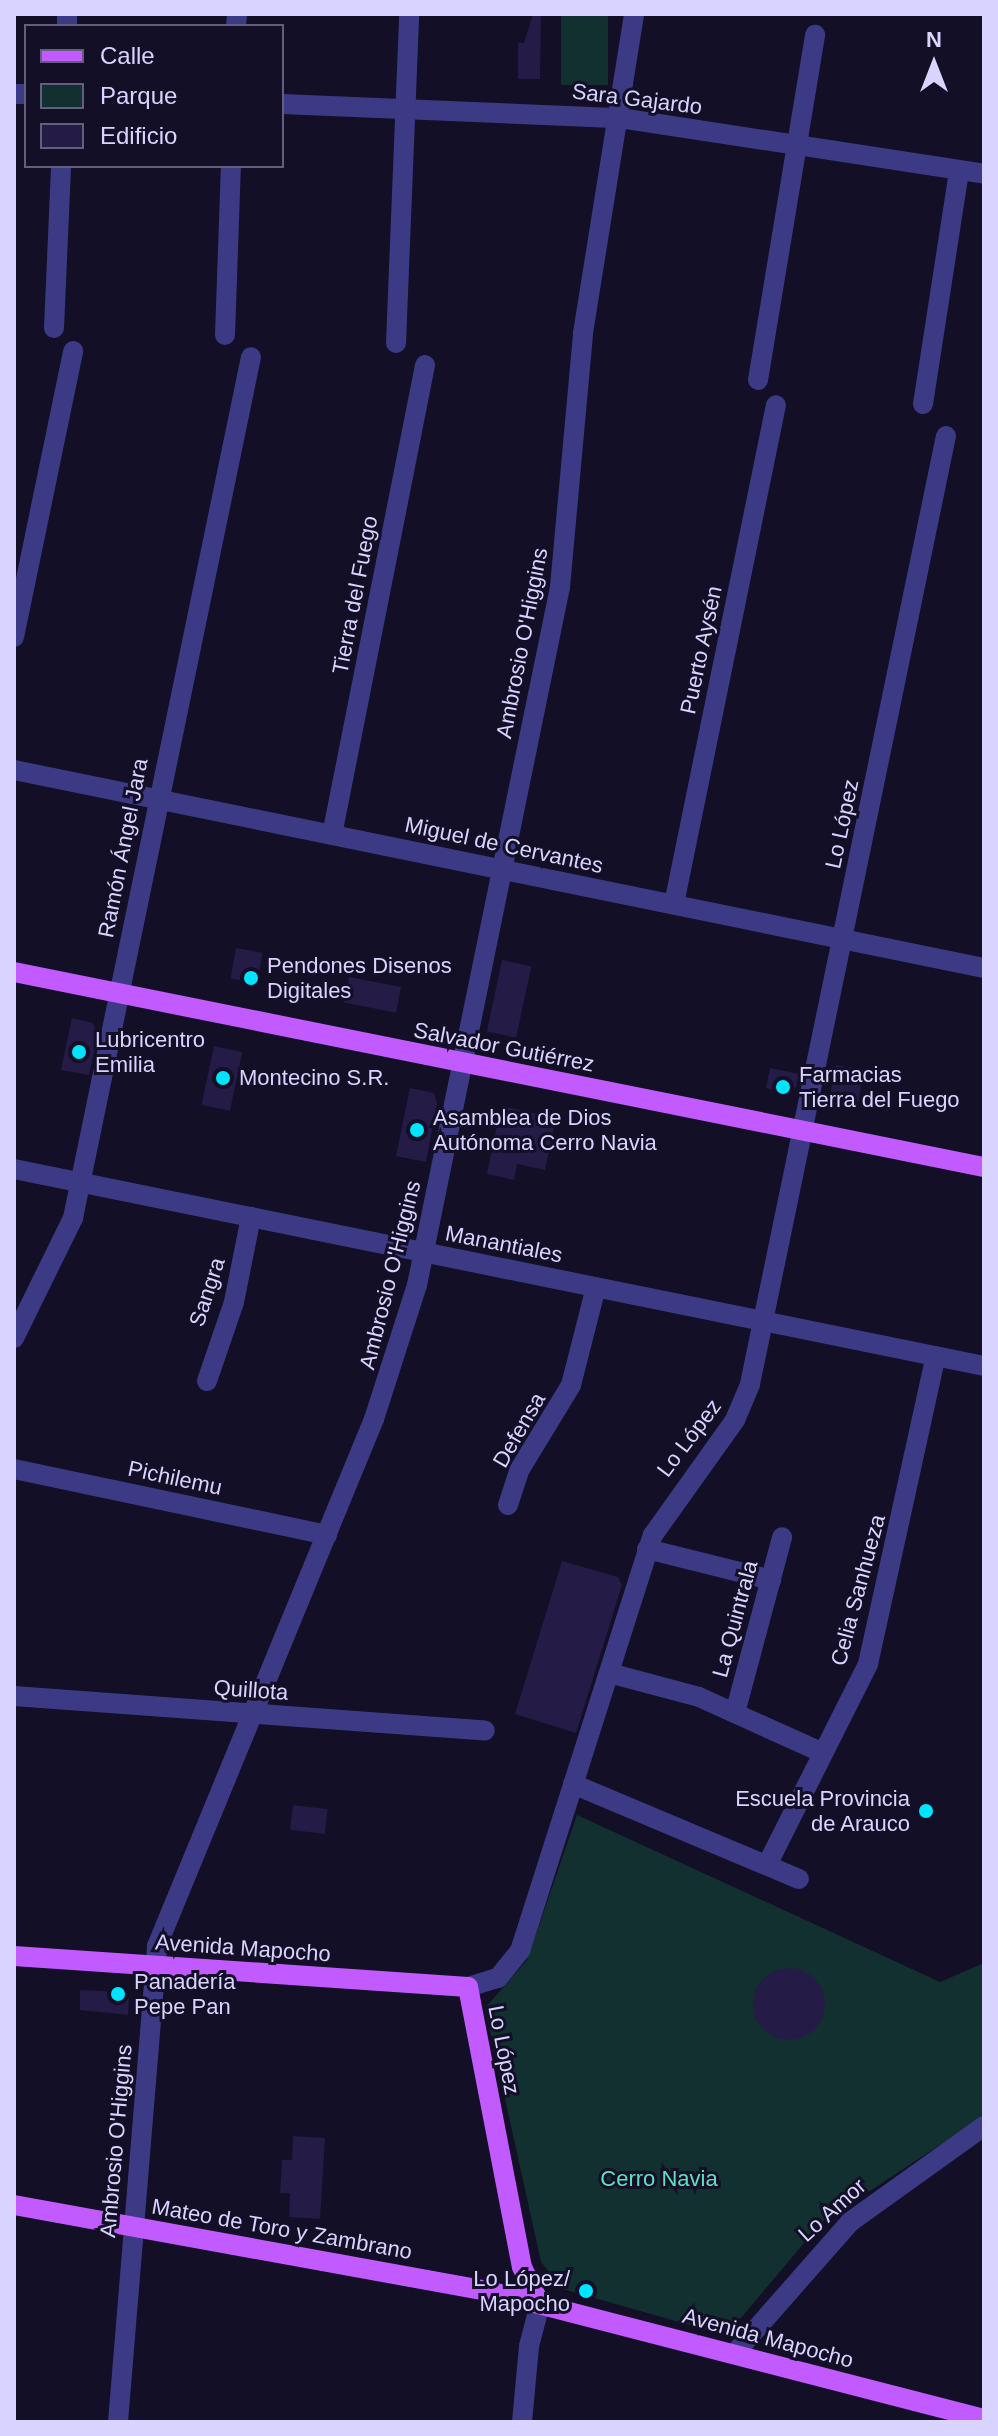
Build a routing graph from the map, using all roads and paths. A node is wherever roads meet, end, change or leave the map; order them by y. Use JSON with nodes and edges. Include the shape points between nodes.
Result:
{"nodes":[{"id":1,"x":409,"y":14,"type":"edge"},
{"id":2,"x":634,"y":14,"type":"edge"},
{"id":3,"x":815,"y":35,"type":"dead end"},
{"id":4,"x":284,"y":104,"type":"edge"},
{"id":5,"x":403,"y":108,"type":"junction"},
{"id":6,"x":620,"y":118,"type":"junction"},
{"id":7,"x":797,"y":145,"type":"junction"},
{"id":8,"x":61,"y":168,"type":"edge"},
{"id":9,"x":231,"y":168,"type":"edge"},
{"id":10,"x":959,"y":171,"type":"junction"},
{"id":11,"x":984,"y":174,"type":"edge"},
{"id":12,"x":54,"y":328,"type":"dead end"},
{"id":13,"x":225,"y":335,"type":"dead end"},
{"id":14,"x":396,"y":343,"type":"dead end"},
{"id":15,"x":73,"y":351,"type":"dead end"},
{"id":16,"x":251,"y":357,"type":"dead end"},
{"id":17,"x":425,"y":365,"type":"dead end"},
{"id":18,"x":758,"y":380,"type":"dead end"},
{"id":19,"x":923,"y":404,"type":"dead end"},
{"id":20,"x":776,"y":405,"type":"dead end"},
{"id":21,"x":946,"y":436,"type":"dead end"},
{"id":22,"x":14,"y":637,"type":"edge"},
{"id":23,"x":14,"y":770,"type":"edge"},
{"id":24,"x":158,"y":799,"type":"junction"},
{"id":25,"x":332,"y":835,"type":"junction"},
{"id":26,"x":503,"y":869,"type":"junction"},
{"id":27,"x":674,"y":904,"type":"junction"},
{"id":28,"x":843,"y":939,"type":"junction"},
{"id":29,"x":984,"y":968,"type":"edge"},
{"id":30,"x":14,"y":972,"type":"edge"},
{"id":31,"x":119,"y":993,"type":"junction"},
{"id":32,"x":463,"y":1063,"type":"junction"},
{"id":33,"x":803,"y":1132,"type":"junction"},
{"id":34,"x":984,"y":1167,"type":"edge"},
{"id":35,"x":14,"y":1169,"type":"edge"},
{"id":36,"x":81,"y":1182,"type":"junction"},
{"id":37,"x":251,"y":1217,"type":"junction"},
{"id":38,"x":425,"y":1252,"type":"junction"},
{"id":39,"x":596,"y":1287,"type":"junction"},
{"id":40,"x":764,"y":1321,"type":"junction"},
{"id":41,"x":14,"y":1338,"type":"edge"},
{"id":42,"x":936,"y":1356,"type":"junction"},
{"id":43,"x":984,"y":1366,"type":"edge"},
{"id":44,"x":207,"y":1381,"type":"dead end"},
{"id":45,"x":14,"y":1469,"type":"edge"},
{"id":46,"x":508,"y":1505,"type":"dead end"},
{"id":47,"x":327,"y":1535,"type":"junction"},
{"id":48,"x":782,"y":1537,"type":"dead end"},
{"id":49,"x":647,"y":1549,"type":"junction"},
{"id":50,"x":771,"y":1580,"type":"junction"},
{"id":51,"x":609,"y":1673,"type":"junction"},
{"id":52,"x":14,"y":1696,"type":"edge"},
{"id":53,"x":735,"y":1713,"type":"junction"},
{"id":54,"x":252,"y":1714,"type":"junction"},
{"id":55,"x":485,"y":1731,"type":"dead end"},
{"id":56,"x":823,"y":1753,"type":"junction"},
{"id":57,"x":573,"y":1784,"type":"junction"},
{"id":58,"x":767,"y":1865,"type":"junction"},
{"id":59,"x":799,"y":1879,"type":"dead end"},
{"id":60,"x":14,"y":1956,"type":"edge"},
{"id":61,"x":154,"y":1966,"type":"junction"},
{"id":62,"x":468,"y":1987,"type":"junction"},
{"id":63,"x":984,"y":2126,"type":"edge"},
{"id":64,"x":14,"y":2205,"type":"edge"},
{"id":65,"x":133,"y":2226,"type":"junction"},
{"id":66,"x":522,"y":2267,"type":"junction"},
{"id":67,"x":488,"y":2291,"type":"junction"},
{"id":68,"x":540,"y":2304,"type":"junction"},
{"id":69,"x":735,"y":2353,"type":"junction"},
{"id":70,"x":984,"y":2419,"type":"edge"},
{"id":71,"x":118,"y":2422,"type":"edge"},
{"id":72,"x":522,"y":2422,"type":"edge"}],
"edges":[{"from":1,"to":5,"type":"street"},
{"from":2,"to":6,"type":"street","name":"Ambrosio O'Higgins"},
{"from":3,"to":7,"type":"street"},
{"from":4,"to":5,"type":"street","name":"Sara Gajardo"},
{"from":5,"to":6,"type":"street","name":"Sara Gajardo"},
{"from":5,"to":14,"type":"street"},
{"from":6,"to":7,"type":"street","name":"Sara Gajardo"},
{"from":6,"to":26,"type":"street","name":"Ambrosio O'Higgins","via":[[583,333],[563,567]]},
{"from":7,"to":10,"type":"street","name":"Sara Gajardo"},
{"from":7,"to":18,"type":"street"},
{"from":8,"to":12,"type":"street"},
{"from":9,"to":13,"type":"street"},
{"from":10,"to":11,"type":"street","name":"Sara Gajardo"},
{"from":10,"to":19,"type":"street"},
{"from":15,"to":22,"type":"street"},
{"from":16,"to":24,"type":"street","name":"Ramón Ángel Jara"},
{"from":17,"to":25,"type":"street","name":"Tierra del Fuego"},
{"from":20,"to":27,"type":"street","name":"Puerto Aysén"},
{"from":21,"to":28,"type":"street","name":"Lo López"},
{"from":23,"to":24,"type":"street","name":"Miguel de Cervantes"},
{"from":24,"to":25,"type":"street","name":"Miguel de Cervantes"},
{"from":24,"to":31,"type":"street","name":"Ramón Ángel Jara"},
{"from":25,"to":26,"type":"street","name":"Miguel de Cervantes"},
{"from":26,"to":27,"type":"street","name":"Miguel de Cervantes"},
{"from":26,"to":32,"type":"street","name":"Ambrosio O'Higgins"},
{"from":27,"to":28,"type":"street","name":"Miguel de Cervantes"},
{"from":28,"to":29,"type":"street","name":"Miguel de Cervantes"},
{"from":28,"to":33,"type":"street","name":"Lo López"},
{"from":30,"to":31,"type":"main road","name":"Salvador Gutiérrez"},
{"from":31,"to":32,"type":"main road","name":"Salvador Gutiérrez"},
{"from":31,"to":36,"type":"street","name":"Ramón Ángel Jara"},
{"from":32,"to":33,"type":"main road","name":"Salvador Gutiérrez"},
{"from":32,"to":38,"type":"street","name":"Ambrosio O'Higgins"},
{"from":33,"to":34,"type":"main road","name":"Salvador Gutiérrez"},
{"from":33,"to":40,"type":"street","name":"Lo López"},
{"from":35,"to":36,"type":"street","name":"Manantiales"},
{"from":36,"to":37,"type":"street","name":"Manantiales"},
{"from":36,"to":41,"type":"street","name":"Ramón Ángel Jara","via":[[65,1245]]},
{"from":37,"to":38,"type":"street","name":"Manantiales"},
{"from":37,"to":44,"type":"street","name":"Sangra","via":[[234,1302]]},
{"from":38,"to":39,"type":"street","name":"Manantiales"},
{"from":38,"to":47,"type":"street","name":"Ambrosio O'Higgins","via":[[401,1345]]},
{"from":39,"to":40,"type":"street","name":"Manantiales"},
{"from":39,"to":46,"type":"street","name":"Defensa","via":[[571,1385],[520,1469]]},
{"from":40,"to":42,"type":"street","name":"Manantiales"},
{"from":40,"to":49,"type":"street","name":"Lo López","via":[[735,1420],[669,1506]]},
{"from":42,"to":43,"type":"street","name":"Manantiales"},
{"from":42,"to":56,"type":"street","name":"Celia Sanhueza","via":[[868,1664]]},
{"from":45,"to":47,"type":"street","name":"Pichilemu"},
{"from":47,"to":54,"type":"street","name":"Ambrosio O'Higgins"},
{"from":48,"to":50,"type":"street","name":"La Quintrala"},
{"from":49,"to":50,"type":"street"},
{"from":49,"to":51,"type":"street","name":"Lo López"},
{"from":50,"to":53,"type":"street","name":"La Quintrala"},
{"from":51,"to":53,"type":"street","via":[[676,1688]]},
{"from":51,"to":57,"type":"street","name":"Lo López"},
{"from":52,"to":54,"type":"street","name":"Quillota"},
{"from":53,"to":56,"type":"street"},
{"from":54,"to":55,"type":"street","name":"Quillota"},
{"from":54,"to":61,"type":"street","name":"Ambrosio O'Higgins","via":[[164,1922]]},
{"from":56,"to":58,"type":"street","name":"Celia Sanhueza"},
{"from":57,"to":58,"type":"street"},
{"from":57,"to":62,"type":"street","name":"Lo López","via":[[520,1951],[498,1978]]},
{"from":58,"to":59,"type":"street"},
{"from":60,"to":61,"type":"main road","name":"Avenida Mapocho"},
{"from":61,"to":62,"type":"main road","name":"Avenida Mapocho"},
{"from":61,"to":65,"type":"street","name":"Ambrosio O'Higgins"},
{"from":62,"to":66,"type":"main road","name":"Lo López"},
{"from":63,"to":69,"type":"street","name":"Lo Amor","via":[[850,2222]]},
{"from":64,"to":65,"type":"main road","name":"Mateo de Toro y Zambrano"},
{"from":65,"to":67,"type":"main road","name":"Mateo de Toro y Zambrano"},
{"from":65,"to":71,"type":"street","name":"Ambrosio O'Higgins"},
{"from":66,"to":67,"type":"main road"},
{"from":66,"to":68,"type":"main road","name":"Lo López"},
{"from":67,"to":68,"type":"main road","name":"Mateo de Toro y Zambrano"},
{"from":68,"to":69,"type":"main road","name":"Avenida Mapocho"},
{"from":68,"to":72,"type":"street","via":[[529,2346]]},
{"from":69,"to":70,"type":"main road","name":"Avenida Mapocho"}]}
